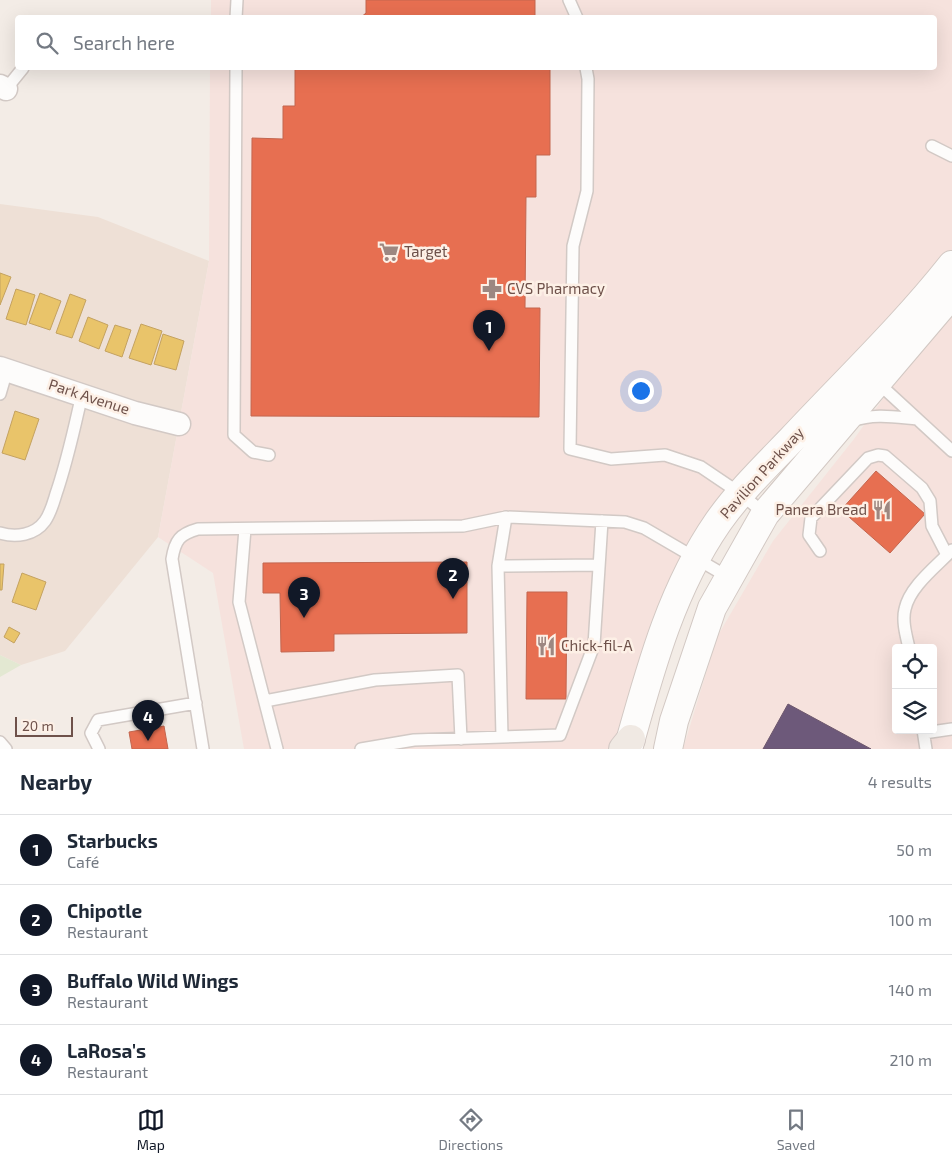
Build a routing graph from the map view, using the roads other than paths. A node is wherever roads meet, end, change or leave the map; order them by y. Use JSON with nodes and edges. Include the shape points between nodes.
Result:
{"nodes":[{"id":1,"x":236,"y":0,"type":"edge"},
{"id":2,"x":569,"y":0,"type":"edge"},
{"id":3,"x":236,"y":15,"type":"edge"},
{"id":4,"x":576,"y":15,"type":"edge"},
{"id":5,"x":21,"y":70,"type":"edge"},
{"id":6,"x":236,"y":70,"type":"edge"},
{"id":7,"x":586,"y":70,"type":"edge"},
{"id":8,"x":3,"y":88,"type":"edge"},
{"id":9,"x":932,"y":146,"type":"dead end"},
{"id":10,"x":952,"y":156,"type":"edge"},
{"id":11,"x":952,"y":265,"type":"edge"},
{"id":12,"x":952,"y":294,"type":"edge"},
{"id":13,"x":3,"y":369,"type":"edge"},
{"id":14,"x":869,"y":375,"type":"junction"},
{"id":15,"x":0,"y":394,"type":"edge"},
{"id":16,"x":82,"y":394,"type":"junction"},
{"id":17,"x":917,"y":419,"type":"junction"},
{"id":18,"x":179,"y":424,"type":"dead end"},
{"id":19,"x":841,"y":425,"type":"junction"},
{"id":20,"x":952,"y":451,"type":"edge"},
{"id":21,"x":268,"y":455,"type":"dead end"},
{"id":22,"x":741,"y":494,"type":"junction"},
{"id":23,"x":765,"y":514,"type":"junction"},
{"id":24,"x":506,"y":516,"type":"junction"},
{"id":25,"x":602,"y":521,"type":"junction"},
{"id":26,"x":245,"y":529,"type":"junction"},
{"id":27,"x":0,"y":533,"type":"edge"},
{"id":28,"x":820,"y":551,"type":"dead end"},
{"id":29,"x":950,"y":553,"type":"edge"},
{"id":30,"x":697,"y":560,"type":"junction"},
{"id":31,"x":599,"y":565,"type":"junction"},
{"id":32,"x":498,"y":566,"type":"junction"},
{"id":33,"x":728,"y":577,"type":"junction"},
{"id":34,"x":907,"y":644,"type":"edge"},
{"id":35,"x":264,"y":701,"type":"junction"},
{"id":36,"x":196,"y":703,"type":"junction"},
{"id":37,"x":952,"y":729,"type":"edge"},
{"id":38,"x":937,"y":731,"type":"edge"},
{"id":39,"x":924,"y":734,"type":"edge"},
{"id":40,"x":502,"y":737,"type":"junction"},
{"id":41,"x":461,"y":738,"type":"junction"},
{"id":42,"x":0,"y":742,"type":"edge"},
{"id":43,"x":415,"y":746,"type":"edge"},
{"id":44,"x":627,"y":746,"type":"edge"},
{"id":45,"x":6,"y":749,"type":"edge"},
{"id":46,"x":100,"y":749,"type":"edge"},
{"id":47,"x":203,"y":749,"type":"edge"},
{"id":48,"x":277,"y":749,"type":"edge"},
{"id":49,"x":361,"y":749,"type":"edge"},
{"id":50,"x":668,"y":749,"type":"edge"},
{"id":51,"x":926,"y":749,"type":"edge"}],
"edges":[{"from":1,"to":3,"type":"lane"},
{"from":2,"to":4,"type":"lane"},
{"from":5,"to":8,"type":"lane"},
{"from":6,"to":21,"type":"lane","via":[[234,435],[253,452]]},
{"from":7,"to":22,"type":"lane","via":[[587,191],[573,246],[570,449],[611,459],[665,455],[700,467]]},
{"from":9,"to":10,"type":"lane"},
{"from":11,"to":14,"type":"main road","name":"Pavilion Parkway"},
{"from":12,"to":14,"type":"main road","name":"Pavilion Parkway"},
{"from":13,"to":15,"type":"lane"},
{"from":13,"to":16,"type":"street","name":"Park Avenue"},
{"from":14,"to":17,"type":"lane"},
{"from":14,"to":19,"type":"main road","name":"Pavilion Parkway"},
{"from":14,"to":22,"type":"main road","name":"Pavilion Parkway"},
{"from":16,"to":18,"type":"street","name":"Park Avenue"},
{"from":16,"to":27,"type":"lane","via":[[67,462],[45,522],[22,536]]},
{"from":17,"to":19,"type":"lane","via":[[872,416]]},
{"from":17,"to":20,"type":"lane"},
{"from":19,"to":23,"type":"main road","name":"Pavilion Parkway"},
{"from":22,"to":23,"type":"lane"},
{"from":22,"to":30,"type":"main road","name":"Pavilion Parkway","via":[[718,522]]},
{"from":23,"to":33,"type":"main road","name":"Pavilion Parkway"},
{"from":24,"to":25,"type":"lane"},
{"from":24,"to":26,"type":"lane","via":[[463,526]]},
{"from":24,"to":32,"type":"lane"},
{"from":25,"to":30,"type":"lane","via":[[625,522],[644,528]]},
{"from":25,"to":31,"type":"lane"},
{"from":26,"to":35,"type":"lane","via":[[239,602]]},
{"from":26,"to":36,"type":"lane","via":[[190,531],[183,533],[174,547],[173,569]]},
{"from":28,"to":29,"type":"lane","via":[[809,535],[811,518],[868,458],[878,455],[885,456],[922,488],[930,501],[932,526]]},
{"from":29,"to":34,"type":"lane","via":[[915,589],[905,608]]},
{"from":30,"to":33,"type":"lane"},
{"from":30,"to":44,"type":"main road","name":"Pavilion Parkway","via":[[662,632]]},
{"from":31,"to":32,"type":"lane"},
{"from":31,"to":40,"type":"lane","via":[[594,645],[560,735]]},
{"from":32,"to":40,"type":"lane"},
{"from":33,"to":50,"type":"main road","name":"Pavilion Parkway","via":[[701,636]]},
{"from":35,"to":41,"type":"lane","via":[[375,680],[458,675]]},
{"from":35,"to":48,"type":"lane"},
{"from":36,"to":46,"type":"lane","via":[[98,720],[91,733]]},
{"from":36,"to":47,"type":"lane"},
{"from":37,"to":38,"type":"lane"},
{"from":39,"to":51,"type":"lane"},
{"from":40,"to":41,"type":"lane"},
{"from":41,"to":43,"type":"lane"},
{"from":42,"to":45,"type":"lane"},
{"from":43,"to":49,"type":"lane"}]}
